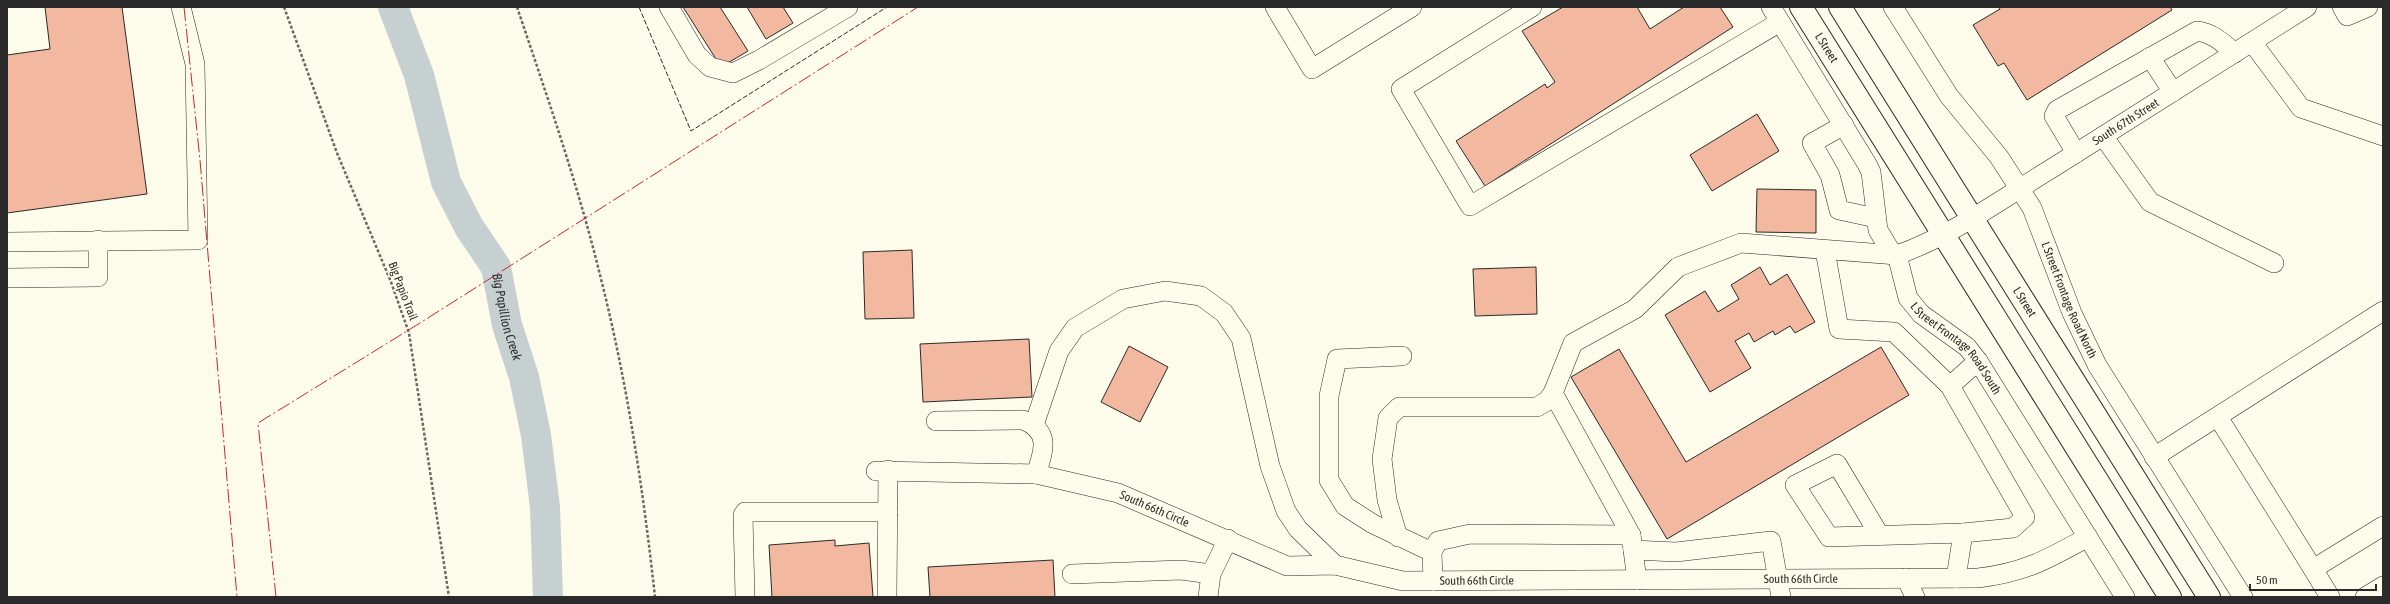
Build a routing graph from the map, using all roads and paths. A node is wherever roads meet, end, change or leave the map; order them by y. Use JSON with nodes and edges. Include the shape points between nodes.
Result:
{"nodes":[{"id":1,"x":181,"y":7,"type":"edge"},
{"id":2,"x":284,"y":7,"type":"edge"},
{"id":3,"x":517,"y":7,"type":"edge"},
{"id":4,"x":669,"y":7,"type":"edge"},
{"id":5,"x":848,"y":7,"type":"edge"},
{"id":6,"x":1275,"y":7,"type":"edge"},
{"id":7,"x":1412,"y":7,"type":"edge"},
{"id":8,"x":1532,"y":7,"type":"edge"},
{"id":9,"x":1801,"y":7,"type":"edge"},
{"id":10,"x":1840,"y":7,"type":"edge"},
{"id":11,"x":1893,"y":7,"type":"edge"},
{"id":12,"x":2307,"y":7,"type":"edge"},
{"id":13,"x":2342,"y":7,"type":"edge"},
{"id":14,"x":2368,"y":7,"type":"edge"},
{"id":15,"x":1776,"y":14,"type":"edge"},
{"id":16,"x":2252,"y":42,"type":"junction"},
{"id":17,"x":2235,"y":53,"type":"junction"},
{"id":18,"x":2150,"y":57,"type":"junction"},
{"id":19,"x":2173,"y":92,"type":"junction"},
{"id":20,"x":1844,"y":125,"type":"junction"},
{"id":21,"x":2103,"y":136,"type":"junction"},
{"id":22,"x":2383,"y":136,"type":"edge"},
{"id":23,"x":2072,"y":145,"type":"junction"},
{"id":24,"x":2020,"y":188,"type":"junction"},
{"id":25,"x":1876,"y":218,"type":"junction"},
{"id":26,"x":1971,"y":218,"type":"junction"},
{"id":27,"x":1944,"y":235,"type":"junction"},
{"id":28,"x":98,"y":240,"type":"junction"},
{"id":29,"x":7,"y":242,"type":"edge"},
{"id":30,"x":1825,"y":250,"type":"junction"},
{"id":31,"x":1897,"y":255,"type":"junction"},
{"id":32,"x":2274,"y":263,"type":"dead end"},
{"id":33,"x":7,"y":278,"type":"edge"},
{"id":34,"x":2383,"y":311,"type":"edge"},
{"id":35,"x":1402,"y":356,"type":"dead end"},
{"id":36,"x":1978,"y":360,"type":"junction"},
{"id":37,"x":1950,"y":386,"type":"junction"},
{"id":38,"x":1553,"y":393,"type":"junction"},
{"id":39,"x":2218,"y":417,"type":"junction"},
{"id":40,"x":936,"y":421,"type":"dead end"},
{"id":41,"x":1034,"y":425,"type":"junction"},
{"id":42,"x":2154,"y":457,"type":"junction"},
{"id":43,"x":1036,"y":474,"type":"junction"},
{"id":44,"x":888,"y":512,"type":"junction"},
{"id":45,"x":2383,"y":526,"type":"edge"},
{"id":46,"x":1963,"y":533,"type":"junction"},
{"id":47,"x":1880,"y":536,"type":"junction"},
{"id":48,"x":1398,"y":537,"type":"junction"},
{"id":49,"x":2088,"y":537,"type":"junction"},
{"id":50,"x":1228,"y":539,"type":"junction"},
{"id":51,"x":1632,"y":542,"type":"junction"},
{"id":52,"x":1432,"y":552,"type":"junction"},
{"id":53,"x":1335,"y":565,"type":"junction"},
{"id":54,"x":2313,"y":569,"type":"junction"},
{"id":55,"x":1072,"y":574,"type":"dead end"},
{"id":56,"x":1211,"y":574,"type":"junction"},
{"id":57,"x":1906,"y":578,"type":"junction"},
{"id":58,"x":1956,"y":578,"type":"junction"},
{"id":59,"x":1637,"y":580,"type":"junction"},
{"id":60,"x":1433,"y":581,"type":"junction"},
{"id":61,"x":2383,"y":586,"type":"edge"},
{"id":62,"x":1779,"y":588,"type":"edge"},
{"id":63,"x":449,"y":597,"type":"edge"},
{"id":64,"x":655,"y":597,"type":"edge"},
{"id":65,"x":745,"y":597,"type":"edge"},
{"id":66,"x":887,"y":597,"type":"edge"},
{"id":67,"x":1208,"y":597,"type":"edge"},
{"id":68,"x":1915,"y":597,"type":"edge"},
{"id":69,"x":2125,"y":597,"type":"edge"},
{"id":70,"x":2170,"y":597,"type":"edge"},
{"id":71,"x":2209,"y":597,"type":"edge"},
{"id":72,"x":2243,"y":597,"type":"edge"},
{"id":73,"x":2330,"y":597,"type":"edge"},
{"id":74,"x":2365,"y":597,"type":"edge"}],
"edges":[{"from":1,"to":28,"type":"street","via":[[195,64],[198,240]]},
{"from":2,"to":63,"type":"path","name":"Big Papio Trail","via":[[337,153],[391,282],[409,333]]},
{"from":3,"to":64,"type":"path","via":[[568,164],[600,275],[624,380],[639,463]]},
{"from":4,"to":5,"type":"street","via":[[697,55],[710,67],[733,73]]},
{"from":6,"to":7,"type":"street","via":[[1312,69]]},
{"from":8,"to":15,"type":"street","via":[[1401,89],[1470,206]]},
{"from":9,"to":27,"type":"main road","name":"L Street"},
{"from":10,"to":26,"type":"main road","name":"L Street"},
{"from":11,"to":24,"type":"street","name":"L Street Frontage Road North","via":[[1949,96],[1999,157]]},
{"from":12,"to":16,"type":"street","name":"South 67th Street"},
{"from":13,"to":14,"type":"street","via":[[2347,16]]},
{"from":15,"to":20,"type":"street"},
{"from":16,"to":17,"type":"street","name":"South 67th Street"},
{"from":16,"to":22,"type":"street","via":[[2301,108]]},
{"from":17,"to":18,"type":"street","via":[[2207,32],[2197,31]]},
{"from":17,"to":19,"type":"street","name":"South 67th Street"},
{"from":18,"to":19,"type":"street"},
{"from":18,"to":23,"type":"street","via":[[2057,110],[2054,116]]},
{"from":19,"to":21,"type":"street","name":"South 67th Street"},
{"from":20,"to":25,"type":"street","via":[[1871,172]]},
{"from":20,"to":25,"type":"street","via":[[1812,143],[1830,176],[1839,210]]},
{"from":21,"to":23,"type":"street","name":"South 67th Street"},
{"from":21,"to":32,"type":"street","via":[[2150,202]]},
{"from":23,"to":24,"type":"street","name":"South 67th Street"},
{"from":24,"to":26,"type":"street","name":"South 67th Street"},
{"from":24,"to":42,"type":"street","name":"L Street Frontage Road North","via":[[2039,222],[2084,339],[2100,371]]},
{"from":25,"to":31,"type":"street","via":[[1880,236]]},
{"from":26,"to":27,"type":"street","name":"South 67th Street"},
{"from":26,"to":71,"type":"main road","name":"L Street"},
{"from":27,"to":31,"type":"street","name":"South 67th Street"},
{"from":27,"to":70,"type":"main road","name":"L Street"},
{"from":28,"to":29,"type":"street"},
{"from":28,"to":33,"type":"street","via":[[98,277]]},
{"from":30,"to":31,"type":"street"},
{"from":30,"to":37,"type":"street","via":[[1839,329],[1894,332]]},
{"from":30,"to":38,"type":"street","via":[[1741,243],[1678,267],[1635,310],[1573,343]]},
{"from":31,"to":36,"type":"street","name":"L Street Frontage Road South","via":[[1906,293],[1913,306],[1967,347]]},
{"from":34,"to":39,"type":"street"},
{"from":35,"to":48,"type":"street","via":[[1337,359],[1329,396],[1329,480],[1345,506]]},
{"from":36,"to":37,"type":"street"},
{"from":36,"to":49,"type":"street","name":"L Street Frontage Road South"},
{"from":37,"to":46,"type":"street","via":[[2025,517],[2013,528]]},
{"from":38,"to":48,"type":"street","via":[[1547,401],[1537,407],[1399,407],[1388,418],[1382,459],[1387,500]]},
{"from":38,"to":51,"type":"street"},
{"from":39,"to":42,"type":"street"},
{"from":39,"to":54,"type":"street"},
{"from":40,"to":41,"type":"street","via":[[1022,420]]},
{"from":41,"to":43,"type":"street","via":[[1041,435],[1044,451]]},
{"from":41,"to":53,"type":"street","via":[[1059,352],[1075,328],[1123,299],[1165,291],[1201,296],[1224,313],[1241,338],[1270,466],[1286,511],[1298,529]]},
{"from":42,"to":72,"type":"street","name":"L Street Frontage Road North"},
{"from":43,"to":44,"type":"street","name":"South 66th Circle","via":[[882,470]]},
{"from":43,"to":50,"type":"street","name":"South 66th Circle","via":[[1118,493]]},
{"from":44,"to":65,"type":"street","via":[[745,512]]},
{"from":44,"to":66,"type":"street"},
{"from":45,"to":54,"type":"street"},
{"from":46,"to":47,"type":"street"},
{"from":46,"to":58,"type":"street"},
{"from":47,"to":47,"type":"street","via":[[1829,537],[1795,485],[1837,464]]},
{"from":48,"to":52,"type":"street"},
{"from":49,"to":58,"type":"street","name":"South 66th Circle","via":[[2026,569],[2005,575]]},
{"from":49,"to":69,"type":"street","name":"L Street Frontage Road South"},
{"from":50,"to":53,"type":"street","name":"South 66th Circle","via":[[1287,566]]},
{"from":50,"to":56,"type":"street"},
{"from":51,"to":52,"type":"street","via":[[1470,534],[1438,541]]},
{"from":51,"to":59,"type":"street"},
{"from":51,"to":62,"type":"street","via":[[1676,552],[1771,541]]},
{"from":52,"to":60,"type":"street"},
{"from":53,"to":60,"type":"street","name":"South 66th Circle","via":[[1403,581]]},
{"from":54,"to":73,"type":"street"},
{"from":55,"to":56,"type":"street","via":[[1181,570]]},
{"from":56,"to":67,"type":"street"},
{"from":57,"to":58,"type":"street","name":"South 66th Circle"},
{"from":57,"to":62,"type":"street","name":"South 66th Circle"},
{"from":57,"to":68,"type":"street"},
{"from":59,"to":60,"type":"street","name":"South 66th Circle"},
{"from":59,"to":62,"type":"street","name":"South 66th Circle"},
{"from":61,"to":74,"type":"street"}]}
